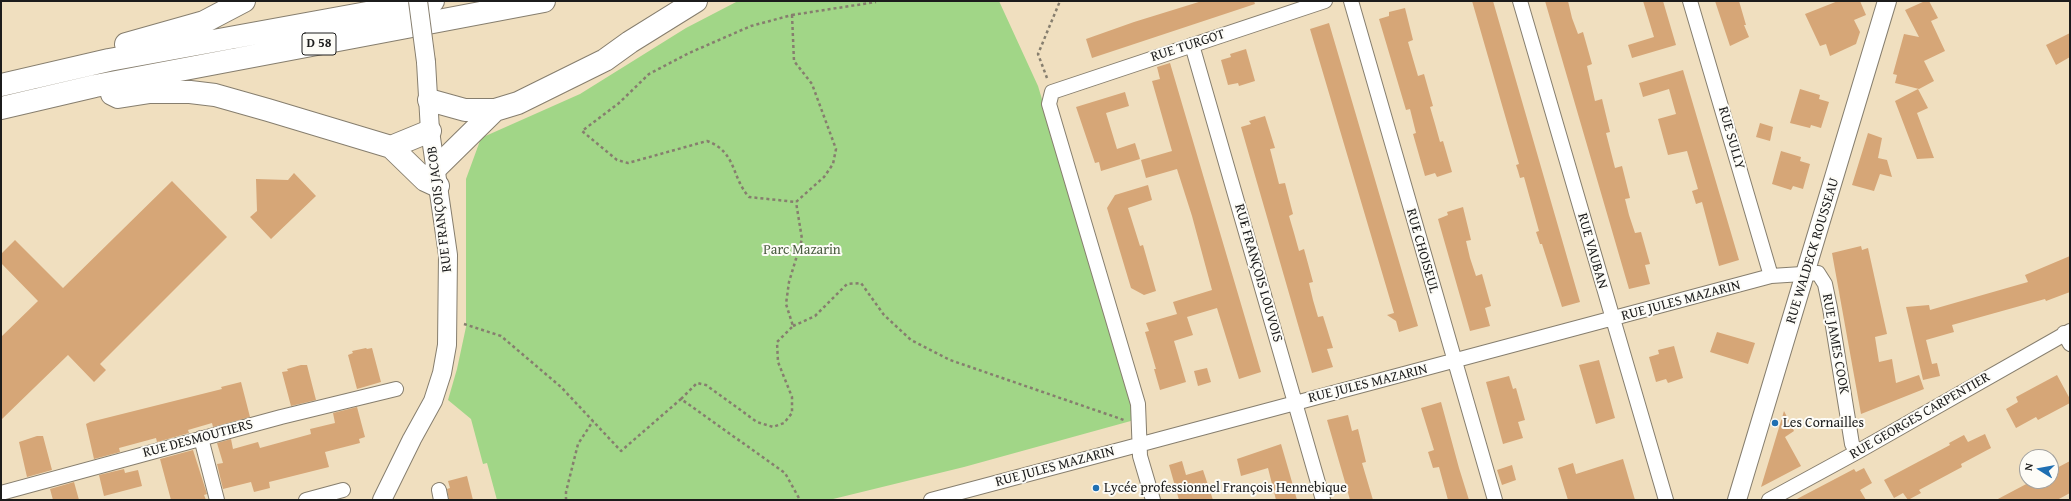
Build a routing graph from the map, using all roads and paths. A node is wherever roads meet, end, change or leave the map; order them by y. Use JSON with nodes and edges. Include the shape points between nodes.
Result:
{"nodes":[{"id":1,"x":244,"y":1,"type":"edge"},
{"id":2,"x":418,"y":1,"type":"edge"},
{"id":3,"x":433,"y":1,"type":"edge"},
{"id":4,"x":544,"y":1,"type":"edge"},
{"id":5,"x":696,"y":1,"type":"edge"},
{"id":6,"x":1060,"y":1,"type":"edge"},
{"id":7,"x":1325,"y":1,"type":"edge"},
{"id":8,"x":1350,"y":1,"type":"edge"},
{"id":9,"x":1520,"y":1,"type":"edge"},
{"id":10,"x":1690,"y":1,"type":"edge"},
{"id":11,"x":1887,"y":1,"type":"edge"},
{"id":12,"x":876,"y":2,"type":"dead end"},
{"id":13,"x":792,"y":15,"type":"junction"},
{"id":14,"x":1192,"y":45,"type":"junction"},
{"id":15,"x":109,"y":60,"type":"junction"},
{"id":16,"x":1,"y":85,"type":"edge"},
{"id":17,"x":94,"y":86,"type":"junction"},
{"id":18,"x":1052,"y":92,"type":"junction"},
{"id":19,"x":429,"y":100,"type":"junction"},
{"id":20,"x":1,"y":108,"type":"edge"},
{"id":21,"x":495,"y":110,"type":"junction"},
{"id":22,"x":430,"y":131,"type":"junction"},
{"id":23,"x":391,"y":147,"type":"junction"},
{"id":24,"x":437,"y":177,"type":"junction"},
{"id":25,"x":796,"y":202,"type":"junction"},
{"id":26,"x":1806,"y":273,"type":"junction"},
{"id":27,"x":1771,"y":276,"type":"junction"},
{"id":28,"x":448,"y":318,"type":"junction"},
{"id":29,"x":1612,"y":319,"type":"junction"},
{"id":30,"x":793,"y":326,"type":"junction"},
{"id":31,"x":2068,"y":336,"type":"edge"},
{"id":32,"x":1454,"y":362,"type":"junction"},
{"id":33,"x":396,"y":389,"type":"dead end"},
{"id":34,"x":681,"y":399,"type":"junction"},
{"id":35,"x":1295,"y":402,"type":"junction"},
{"id":36,"x":593,"y":422,"type":"junction"},
{"id":37,"x":1139,"y":424,"type":"junction"},
{"id":38,"x":201,"y":438,"type":"junction"},
{"id":39,"x":1141,"y":443,"type":"junction"},
{"id":40,"x":1857,"y":452,"type":"junction"},
{"id":41,"x":343,"y":490,"type":"dead end"},
{"id":42,"x":1,"y":493,"type":"edge"},
{"id":43,"x":217,"y":500,"type":"edge"},
{"id":44,"x":306,"y":500,"type":"edge"},
{"id":45,"x":382,"y":500,"type":"edge"},
{"id":46,"x":566,"y":500,"type":"edge"},
{"id":47,"x":800,"y":500,"type":"edge"},
{"id":48,"x":930,"y":500,"type":"edge"},
{"id":49,"x":1152,"y":500,"type":"edge"},
{"id":50,"x":1323,"y":500,"type":"edge"},
{"id":51,"x":1495,"y":500,"type":"edge"},
{"id":52,"x":1666,"y":500,"type":"edge"},
{"id":53,"x":1737,"y":500,"type":"edge"},
{"id":54,"x":1769,"y":500,"type":"edge"}],
"edges":[{"from":1,"to":15,"type":"highway","via":[[204,22],[125,44]]},
{"from":2,"to":19,"type":"street","name":"RUE FRANÇOIS JACOB","bridge":true},
{"from":3,"to":15,"type":"highway","number":"D 58"},
{"from":4,"to":17,"type":"highway","number":"D 58"},
{"from":5,"to":21,"type":"highway","via":[[605,60],[518,103]]},
{"from":6,"to":18,"type":"path","via":[[1038,54]]},
{"from":7,"to":14,"type":"street","name":"RUE TURGOT"},
{"from":8,"to":32,"type":"street","name":"RUE CHOISEUL"},
{"from":9,"to":29,"type":"street","name":"RUE VAUBAN"},
{"from":10,"to":27,"type":"street","name":"RUE SULLY"},
{"from":11,"to":26,"type":"street","name":"RUE WALDECK ROUSSEAU"},
{"from":12,"to":13,"type":"path"},
{"from":13,"to":25,"type":"path","via":[[794,61],[812,84],[836,149],[833,164],[824,177]]},
{"from":13,"to":25,"type":"path","via":[[751,26],[649,74],[582,131],[617,160],[628,163],[707,141],[717,145],[730,158],[743,190],[749,197]]},
{"from":14,"to":18,"type":"street","name":"RUE TURGOT"},
{"from":14,"to":35,"type":"street","name":"RUE FRANÇOIS LOUVOIS"},
{"from":15,"to":16,"type":"highway","number":"D 58"},
{"from":17,"to":20,"type":"highway","number":"D 58"},
{"from":17,"to":23,"type":"highway","via":[[118,97],[150,92],[215,95]]},
{"from":18,"to":37,"type":"street","via":[[1049,104],[1138,404]]},
{"from":19,"to":21,"type":"highway","via":[[465,110]]},
{"from":19,"to":22,"type":"street","name":"RUE FRANÇOIS JACOB"},
{"from":21,"to":24,"type":"highway"},
{"from":22,"to":23,"type":"highway"},
{"from":22,"to":24,"type":"street","name":"RUE FRANÇOIS JACOB"},
{"from":23,"to":24,"type":"highway","via":[[425,180]]},
{"from":24,"to":28,"type":"street","name":"RUE FRANÇOIS JACOB","via":[[448,255]]},
{"from":25,"to":30,"type":"path","via":[[802,238],[788,282],[786,304]]},
{"from":26,"to":27,"type":"street","name":"RUE JULES MAZARIN"},
{"from":26,"to":40,"type":"street","name":"RUE JAMES COOK","via":[[1818,273],[1824,284],[1832,316],[1852,444]]},
{"from":26,"to":53,"type":"street","name":"RUE WALDECK ROUSSEAU"},
{"from":27,"to":29,"type":"street","name":"RUE JULES MAZARIN"},
{"from":28,"to":36,"type":"path","via":[[501,336],[561,387]]},
{"from":28,"to":45,"type":"street","name":"RUE FRANÇOIS JACOB","via":[[442,373],[433,401]]},
{"from":29,"to":32,"type":"street","name":"RUE JULES MAZARIN"},
{"from":29,"to":52,"type":"street","name":"RUE VAUBAN"},
{"from":30,"to":34,"type":"path","via":[[777,342],[778,362],[792,397],[792,413],[784,423],[772,427],[757,422],[706,385],[697,383]]},
{"from":30,"to":37,"type":"path","via":[[815,316],[847,284],[861,283],[884,315],[911,340],[950,360]]},
{"from":31,"to":40,"type":"street","name":"RUE GEORGES CARPENTIER"},
{"from":32,"to":35,"type":"street","name":"RUE JULES MAZARIN"},
{"from":32,"to":51,"type":"street","name":"RUE CHOISEUL"},
{"from":33,"to":38,"type":"street","name":"RUE DESMOUTIERS"},
{"from":34,"to":36,"type":"path","via":[[621,451]]},
{"from":34,"to":47,"type":"path","via":[[786,473]]},
{"from":35,"to":39,"type":"street","name":"RUE JULES MAZARIN"},
{"from":35,"to":50,"type":"street","name":"RUE FRANÇOIS LOUVOIS"},
{"from":36,"to":46,"type":"path","via":[[578,444]]},
{"from":37,"to":39,"type":"street"},
{"from":38,"to":42,"type":"street","name":"RUE DESMOUTIERS"},
{"from":38,"to":43,"type":"street"},
{"from":39,"to":48,"type":"street","name":"RUE JULES MAZARIN"},
{"from":39,"to":49,"type":"street","via":[[1140,456]]},
{"from":40,"to":54,"type":"street","name":"RUE GEORGES CARPENTIER"},
{"from":41,"to":44,"type":"street"}]}
